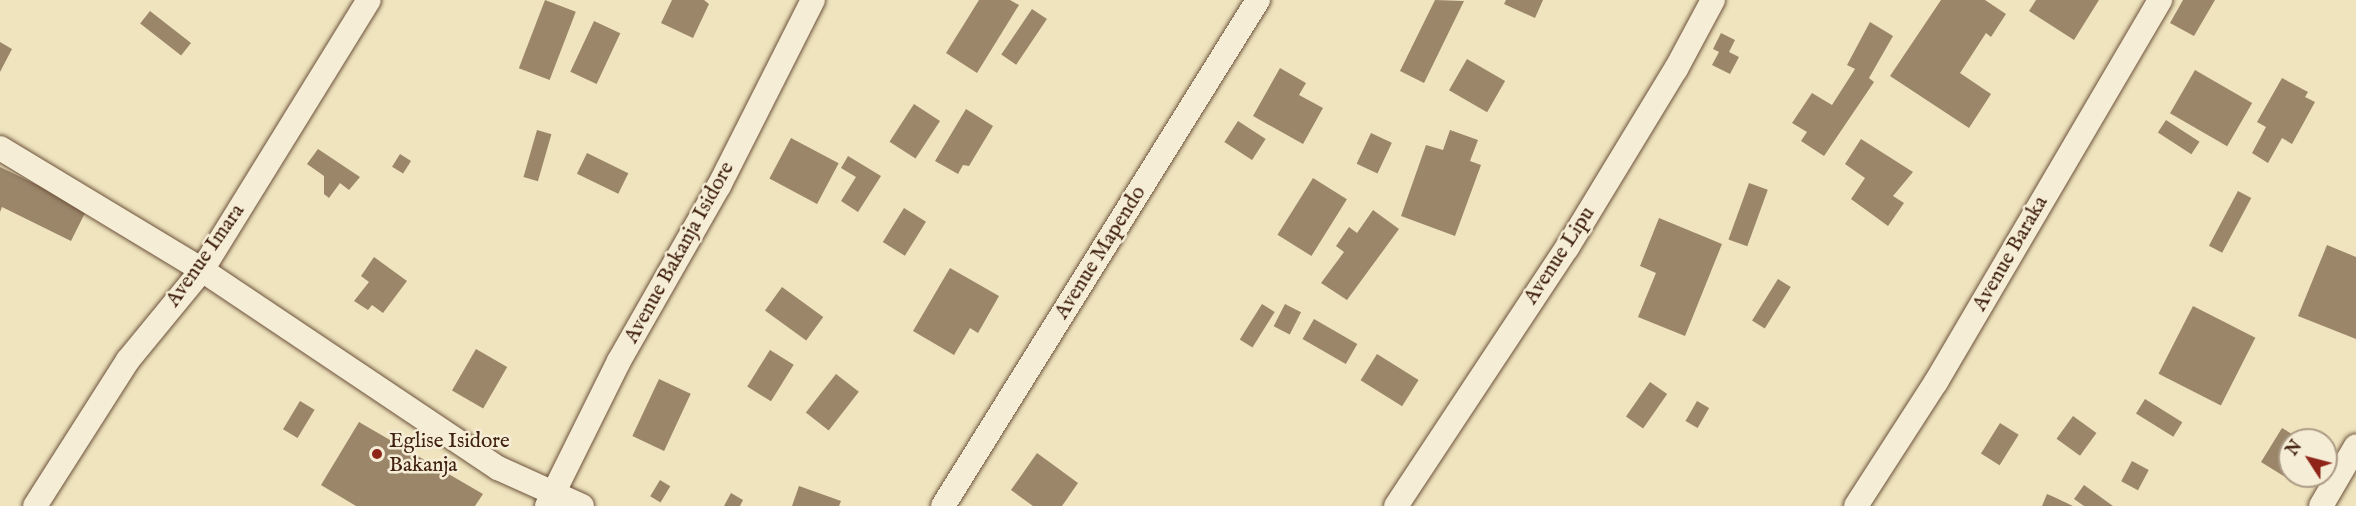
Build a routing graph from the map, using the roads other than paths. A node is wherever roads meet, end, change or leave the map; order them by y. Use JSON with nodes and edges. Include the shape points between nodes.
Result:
{"nodes":[{"id":1,"x":369,"y":0,"type":"edge"},
{"id":2,"x":813,"y":0,"type":"edge"},
{"id":3,"x":1258,"y":0,"type":"edge"},
{"id":4,"x":1713,"y":0,"type":"edge"},
{"id":5,"x":2160,"y":0,"type":"edge"},
{"id":6,"x":0,"y":148,"type":"edge"},
{"id":7,"x":202,"y":270,"type":"junction"},
{"id":8,"x":2356,"y":446,"type":"edge"},
{"id":9,"x":550,"y":499,"type":"edge"},
{"id":10,"x":35,"y":506,"type":"edge"},
{"id":11,"x":582,"y":506,"type":"edge"},
{"id":12,"x":943,"y":506,"type":"edge"},
{"id":13,"x":1396,"y":506,"type":"edge"},
{"id":14,"x":1856,"y":506,"type":"edge"},
{"id":15,"x":2321,"y":506,"type":"edge"}],
"edges":[{"from":1,"to":7,"type":"street","name":"Avenue Imara"},
{"from":2,"to":9,"type":"street","name":"Avenue Bakanja Isidore","via":[[719,186],[619,361]]},
{"from":3,"to":12,"type":"street","name":"Avenue Mapendo"},
{"from":4,"to":13,"type":"street","name":"Avenue Lipu","via":[[1567,249]]},
{"from":5,"to":14,"type":"street","name":"Avenue Baraka","via":[[1936,381]]},
{"from":6,"to":7,"type":"street"},
{"from":7,"to":9,"type":"street"},
{"from":7,"to":10,"type":"street","name":"Avenue Imara","via":[[128,360]]},
{"from":8,"to":15,"type":"street"},
{"from":9,"to":11,"type":"street"}]}
